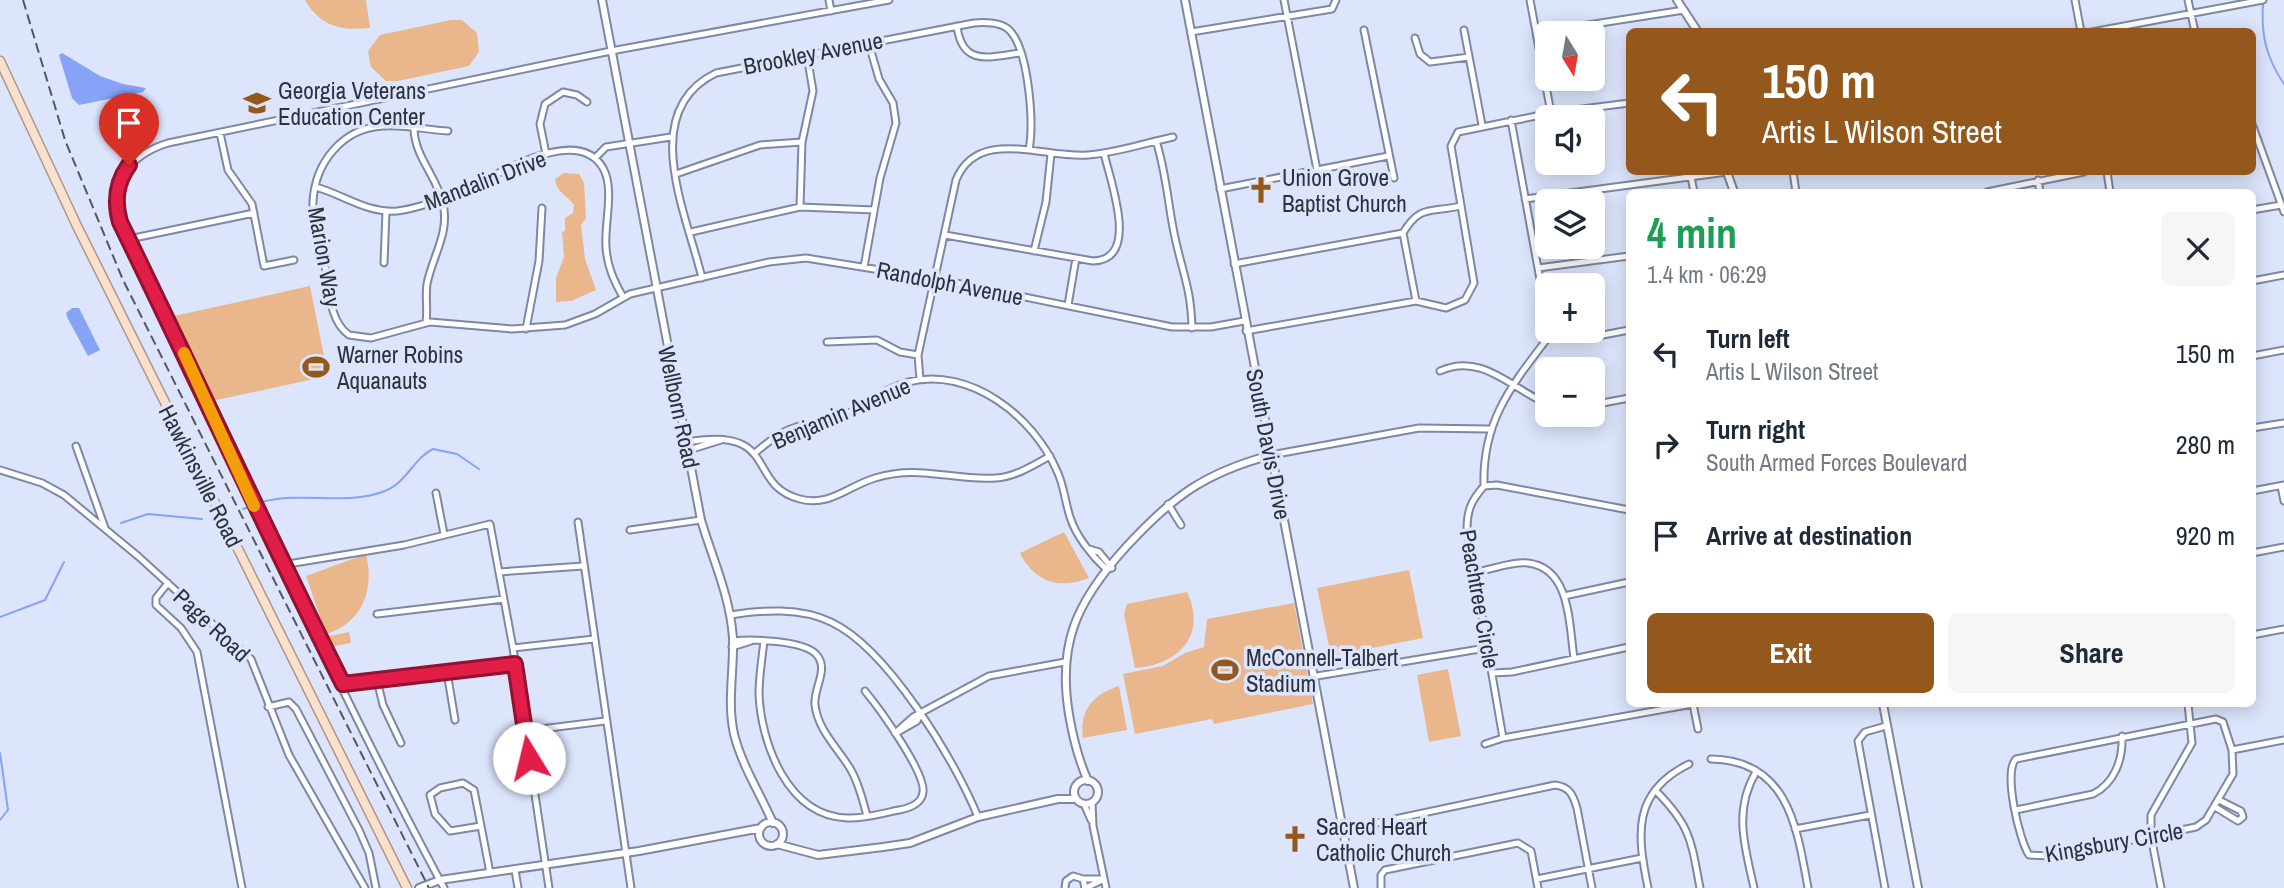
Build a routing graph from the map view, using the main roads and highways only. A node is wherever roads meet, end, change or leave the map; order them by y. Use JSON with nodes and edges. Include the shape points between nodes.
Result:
{"nodes":[{"id":1,"x":0,"y":61,"type":"edge"},
{"id":2,"x":407,"y":888,"type":"edge"}],
"edges":[{"from":1,"to":2,"type":"main road","name":"Hawkinsville Road","via":[[77,226]]}]}
